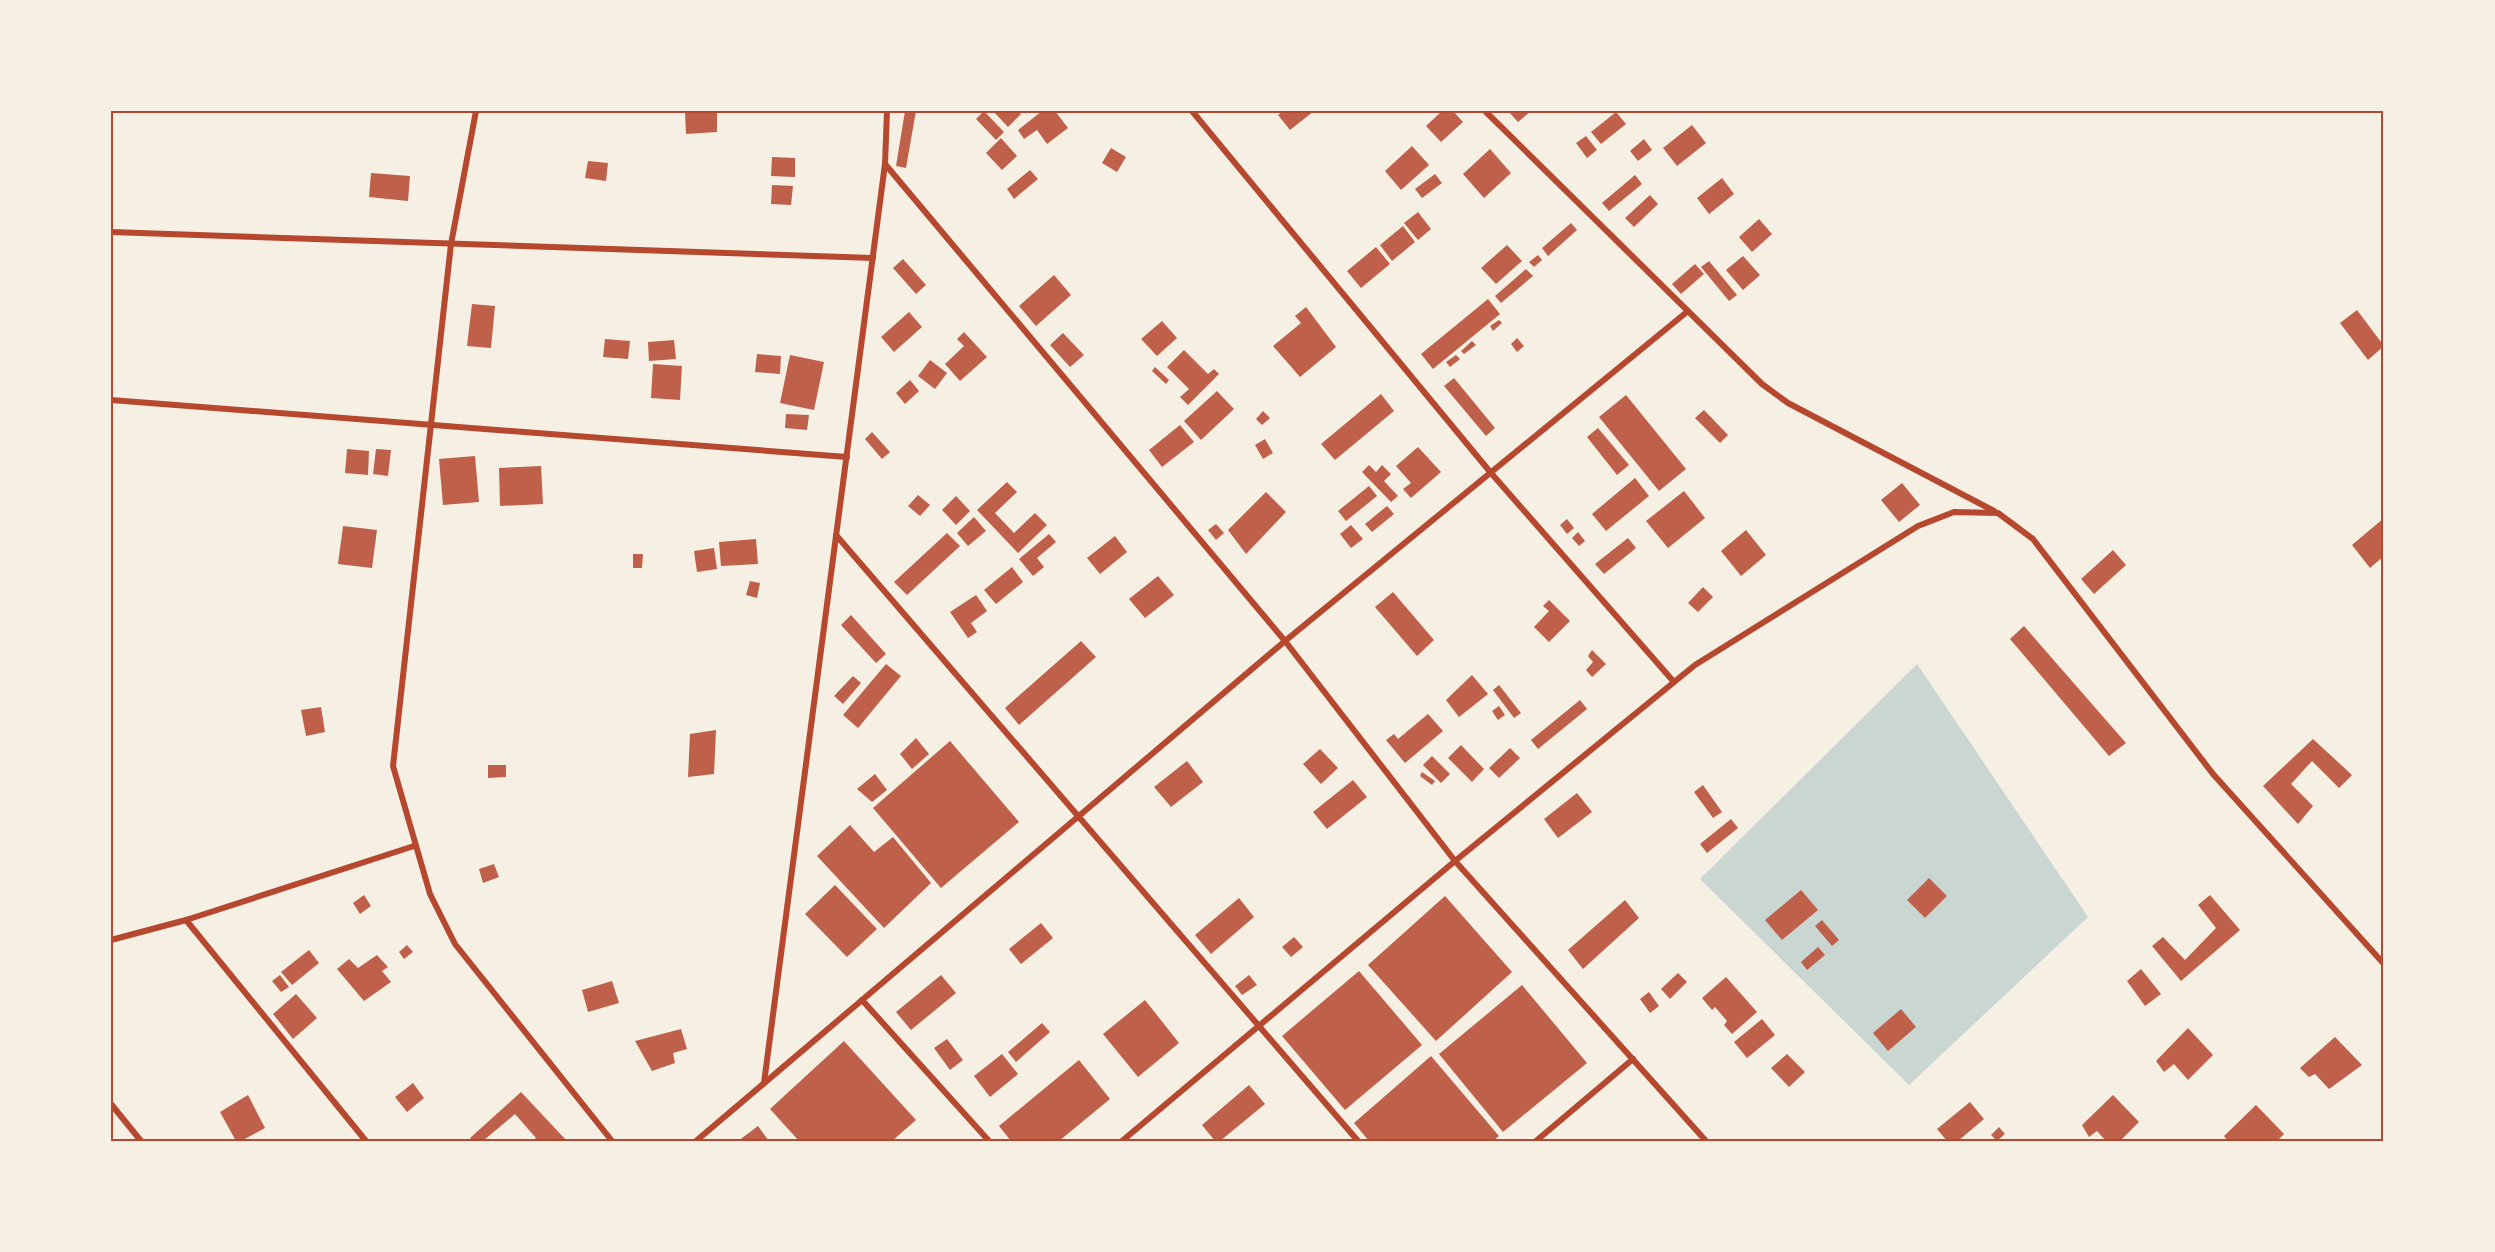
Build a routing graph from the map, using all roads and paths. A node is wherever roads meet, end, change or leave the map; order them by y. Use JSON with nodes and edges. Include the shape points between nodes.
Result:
{"nodes":[{"id":1,"x":476,"y":111,"type":"edge"},
{"id":2,"x":887,"y":111,"type":"edge"},
{"id":3,"x":1192,"y":111,"type":"edge"},
{"id":4,"x":1485,"y":111,"type":"edge"},
{"id":5,"x":885,"y":164,"type":"junction"},
{"id":6,"x":111,"y":232,"type":"edge"},
{"id":7,"x":451,"y":244,"type":"junction"},
{"id":8,"x":873,"y":258,"type":"junction"},
{"id":9,"x":1688,"y":311,"type":"junction"},
{"id":10,"x":111,"y":400,"type":"edge"},
{"id":11,"x":432,"y":425,"type":"junction"},
{"id":12,"x":846,"y":457,"type":"junction"},
{"id":13,"x":1491,"y":473,"type":"junction"},
{"id":14,"x":1998,"y":513,"type":"junction"},
{"id":15,"x":836,"y":535,"type":"junction"},
{"id":16,"x":1284,"y":641,"type":"junction"},
{"id":17,"x":1674,"y":682,"type":"junction"},
{"id":18,"x":1079,"y":816,"type":"junction"},
{"id":19,"x":414,"y":846,"type":"junction"},
{"id":20,"x":1455,"y":861,"type":"junction"},
{"id":21,"x":186,"y":920,"type":"junction"},
{"id":22,"x":111,"y":940,"type":"edge"},
{"id":23,"x":2384,"y":964,"type":"edge"},
{"id":24,"x":862,"y":1000,"type":"junction"},
{"id":25,"x":1258,"y":1027,"type":"junction"},
{"id":26,"x":1633,"y":1059,"type":"junction"},
{"id":27,"x":764,"y":1084,"type":"junction"},
{"id":28,"x":111,"y":1104,"type":"edge"},
{"id":29,"x":141,"y":1141,"type":"edge"},
{"id":30,"x":366,"y":1141,"type":"edge"},
{"id":31,"x":612,"y":1141,"type":"edge"},
{"id":32,"x":696,"y":1141,"type":"edge"},
{"id":33,"x":989,"y":1141,"type":"edge"},
{"id":34,"x":1122,"y":1141,"type":"edge"},
{"id":35,"x":1358,"y":1141,"type":"edge"},
{"id":36,"x":1536,"y":1141,"type":"edge"},
{"id":37,"x":1706,"y":1141,"type":"edge"}],
"edges":[{"from":1,"to":7,"type":"street"},
{"from":2,"to":5,"type":"street"},
{"from":3,"to":13,"type":"street"},
{"from":4,"to":9,"type":"street"},
{"from":5,"to":8,"type":"street"},
{"from":5,"to":16,"type":"street"},
{"from":6,"to":7,"type":"street"},
{"from":7,"to":8,"type":"street"},
{"from":7,"to":11,"type":"street"},
{"from":8,"to":12,"type":"street"},
{"from":9,"to":13,"type":"street"},
{"from":9,"to":14,"type":"street","via":[[1762,384],[1788,403]]},
{"from":10,"to":11,"type":"street"},
{"from":11,"to":12,"type":"street"},
{"from":11,"to":19,"type":"street","via":[[393,766]]},
{"from":12,"to":15,"type":"street"},
{"from":13,"to":16,"type":"street"},
{"from":13,"to":17,"type":"street"},
{"from":14,"to":17,"type":"street","via":[[1954,512],[1918,526],[1695,665]]},
{"from":14,"to":23,"type":"street","via":[[2033,539],[2213,774]]},
{"from":15,"to":18,"type":"street"},
{"from":15,"to":27,"type":"street"},
{"from":16,"to":18,"type":"street"},
{"from":16,"to":20,"type":"street"},
{"from":17,"to":20,"type":"street"},
{"from":18,"to":24,"type":"street"},
{"from":18,"to":25,"type":"street"},
{"from":19,"to":21,"type":"street"},
{"from":19,"to":31,"type":"street","via":[[430,894],[455,944]]},
{"from":20,"to":25,"type":"street"},
{"from":20,"to":26,"type":"street"},
{"from":21,"to":22,"type":"street"},
{"from":21,"to":30,"type":"street"},
{"from":24,"to":27,"type":"street"},
{"from":24,"to":33,"type":"street"},
{"from":25,"to":34,"type":"street"},
{"from":25,"to":35,"type":"street"},
{"from":26,"to":36,"type":"street"},
{"from":26,"to":37,"type":"street"},
{"from":27,"to":32,"type":"street"},
{"from":28,"to":29,"type":"street"}]}
